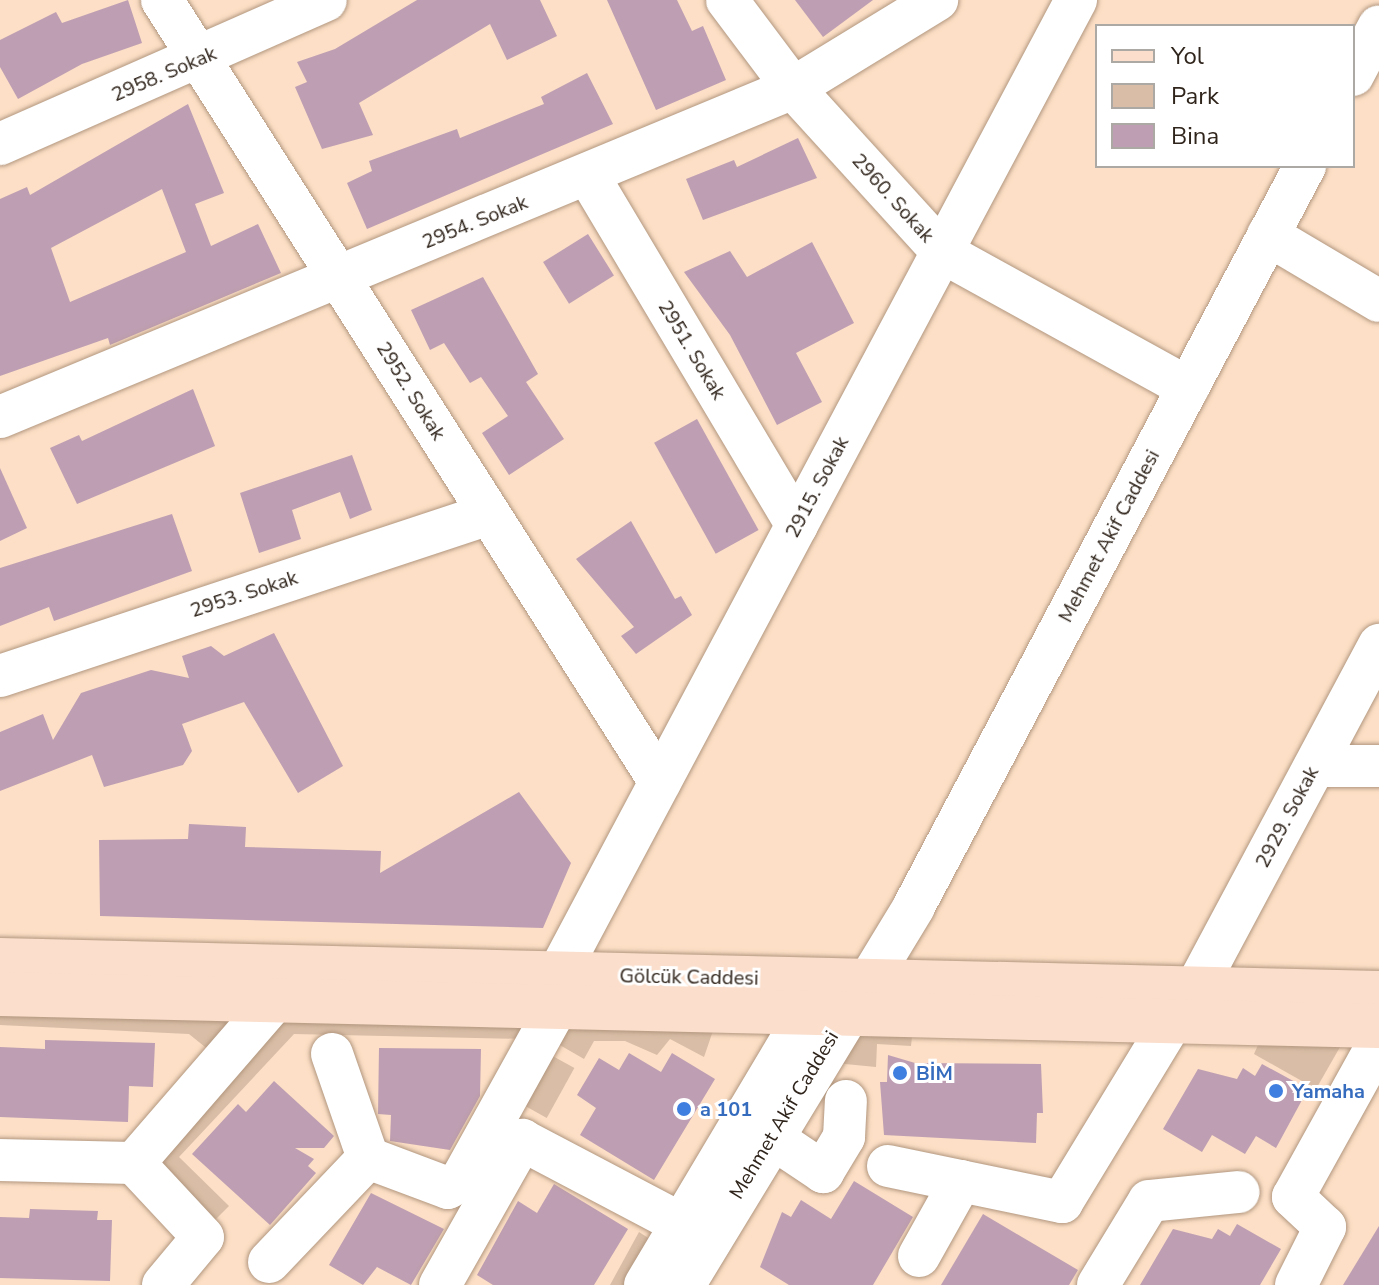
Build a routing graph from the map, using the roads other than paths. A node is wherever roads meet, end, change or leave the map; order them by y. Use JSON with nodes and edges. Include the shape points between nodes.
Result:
{"nodes":[{"id":1,"x":162,"y":0,"type":"edge"},
{"id":2,"x":326,"y":0,"type":"edge"},
{"id":3,"x":727,"y":0,"type":"edge"},
{"id":4,"x":937,"y":0,"type":"edge"},
{"id":5,"x":1076,"y":0,"type":"edge"},
{"id":6,"x":1379,"y":26,"type":"edge"},
{"id":7,"x":200,"y":59,"type":"junction"},
{"id":8,"x":1355,"y":71,"type":"edge"},
{"id":9,"x":793,"y":88,"type":"junction"},
{"id":10,"x":0,"y":144,"type":"edge"},
{"id":11,"x":1304,"y":168,"type":"edge"},
{"id":12,"x":588,"y":175,"type":"junction"},
{"id":13,"x":1268,"y":235,"type":"junction"},
{"id":14,"x":942,"y":252,"type":"junction"},
{"id":15,"x":339,"y":278,"type":"junction"},
{"id":16,"x":1379,"y":301,"type":"edge"},
{"id":17,"x":1188,"y":388,"type":"junction"},
{"id":18,"x":0,"y":417,"type":"edge"},
{"id":19,"x":489,"y":514,"type":"junction"},
{"id":20,"x":797,"y":525,"type":"junction"},
{"id":21,"x":1379,"y":645,"type":"edge"},
{"id":22,"x":0,"y":676,"type":"edge"},
{"id":23,"x":1315,"y":766,"type":"junction"},
{"id":24,"x":1379,"y":766,"type":"edge"},
{"id":25,"x":660,"y":782,"type":"junction"},
{"id":26,"x":0,"y":960,"type":"edge"},
{"id":27,"x":558,"y":990,"type":"junction"},
{"id":28,"x":1379,"y":993,"type":"edge"},
{"id":29,"x":0,"y":994,"type":"edge"},
{"id":30,"x":836,"y":997,"type":"junction"},
{"id":31,"x":275,"y":1000,"type":"junction"},
{"id":32,"x":1184,"y":1005,"type":"junction"},
{"id":33,"x":1379,"y":1026,"type":"edge"},
{"id":34,"x":1379,"y":1042,"type":"edge"},
{"id":35,"x":332,"y":1054,"type":"dead end"},
{"id":36,"x":846,"y":1101,"type":"dead end"},
{"id":37,"x":771,"y":1137,"type":"junction"},
{"id":38,"x":368,"y":1158,"type":"junction"},
{"id":39,"x":0,"y":1160,"type":"edge"},
{"id":40,"x":134,"y":1163,"type":"junction"},
{"id":41,"x":888,"y":1166,"type":"dead end"},
{"id":42,"x":961,"y":1181,"type":"junction"},
{"id":43,"x":1239,"y":1192,"type":"dead end"},
{"id":44,"x":681,"y":1224,"type":"junction"},
{"id":45,"x":919,"y":1256,"type":"dead end"},
{"id":46,"x":269,"y":1262,"type":"dead end"},
{"id":47,"x":163,"y":1285,"type":"edge"},
{"id":48,"x":440,"y":1285,"type":"edge"},
{"id":49,"x":645,"y":1285,"type":"edge"},
{"id":50,"x":684,"y":1285,"type":"edge"},
{"id":51,"x":1098,"y":1285,"type":"edge"},
{"id":52,"x":1296,"y":1285,"type":"edge"}],
"edges":[{"from":1,"to":7,"type":"street","name":"2952. Sokak"},
{"from":2,"to":7,"type":"street","name":"2958. Sokak"},
{"from":3,"to":9,"type":"street","name":"2960. Sokak"},
{"from":4,"to":9,"type":"street","name":"2954. Sokak"},
{"from":5,"to":14,"type":"street","name":"2915. Sokak"},
{"from":6,"to":8,"type":"street"},
{"from":7,"to":10,"type":"street","name":"2958. Sokak"},
{"from":7,"to":15,"type":"street","name":"2952. Sokak"},
{"from":9,"to":12,"type":"street","name":"2954. Sokak"},
{"from":9,"to":14,"type":"street","name":"2960. Sokak"},
{"from":11,"to":13,"type":"street","name":"Mehmet Akif Caddesi"},
{"from":12,"to":15,"type":"street","name":"2954. Sokak"},
{"from":12,"to":20,"type":"street","name":"2951. Sokak"},
{"from":13,"to":16,"type":"street"},
{"from":13,"to":17,"type":"street","name":"Mehmet Akif Caddesi"},
{"from":14,"to":17,"type":"street","name":"2960. Sokak"},
{"from":14,"to":20,"type":"street","name":"2915. Sokak"},
{"from":15,"to":18,"type":"street","name":"2954. Sokak"},
{"from":15,"to":19,"type":"street","name":"2952. Sokak"},
{"from":17,"to":30,"type":"street","name":"Mehmet Akif Caddesi","via":[[914,906]]},
{"from":19,"to":22,"type":"street","name":"2953. Sokak"},
{"from":19,"to":25,"type":"street","name":"2952. Sokak"},
{"from":20,"to":25,"type":"street","name":"2915. Sokak"},
{"from":21,"to":23,"type":"street","name":"2929. Sokak"},
{"from":23,"to":24,"type":"street"},
{"from":23,"to":32,"type":"street","name":"2929. Sokak"},
{"from":25,"to":27,"type":"street","name":"2915. Sokak"},
{"from":26,"to":27,"type":"main road","name":"Gölcük Caddesi"},
{"from":27,"to":30,"type":"main road","name":"Gölcük Caddesi"},
{"from":27,"to":31,"type":"main road","name":"Gölcük Caddesi"},
{"from":27,"to":38,"type":"street","name":"2915. Sokak","via":[[461,1180],[448,1188]]},
{"from":28,"to":32,"type":"main road","name":"Gölcük Caddesi"},
{"from":29,"to":31,"type":"main road","name":"Gölcük Caddesi"},
{"from":30,"to":32,"type":"main road","name":"Gölcük Caddesi"},
{"from":30,"to":37,"type":"street","name":"Mehmet Akif Caddesi"},
{"from":30,"to":44,"type":"street","name":"Mehmet Akif Caddesi"},
{"from":31,"to":40,"type":"street"},
{"from":32,"to":33,"type":"main road","name":"Gölcük Caddesi"},
{"from":32,"to":42,"type":"street","name":"2929. Sokak","via":[[1062,1202]]},
{"from":34,"to":52,"type":"street","via":[[1293,1197],[1325,1227]]},
{"from":35,"to":38,"type":"street"},
{"from":36,"to":37,"type":"street","via":[[844,1137],[823,1172]]},
{"from":37,"to":50,"type":"street","name":"Mehmet Akif Caddesi"},
{"from":38,"to":46,"type":"street"},
{"from":39,"to":40,"type":"street"},
{"from":40,"to":47,"type":"street","via":[[203,1237]]},
{"from":41,"to":42,"type":"street"},
{"from":42,"to":45,"type":"street"},
{"from":43,"to":51,"type":"street","via":[[1149,1201]]},
{"from":44,"to":48,"type":"street","via":[[522,1140]]},
{"from":44,"to":49,"type":"street","name":"Mehmet Akif Caddesi"}]}
